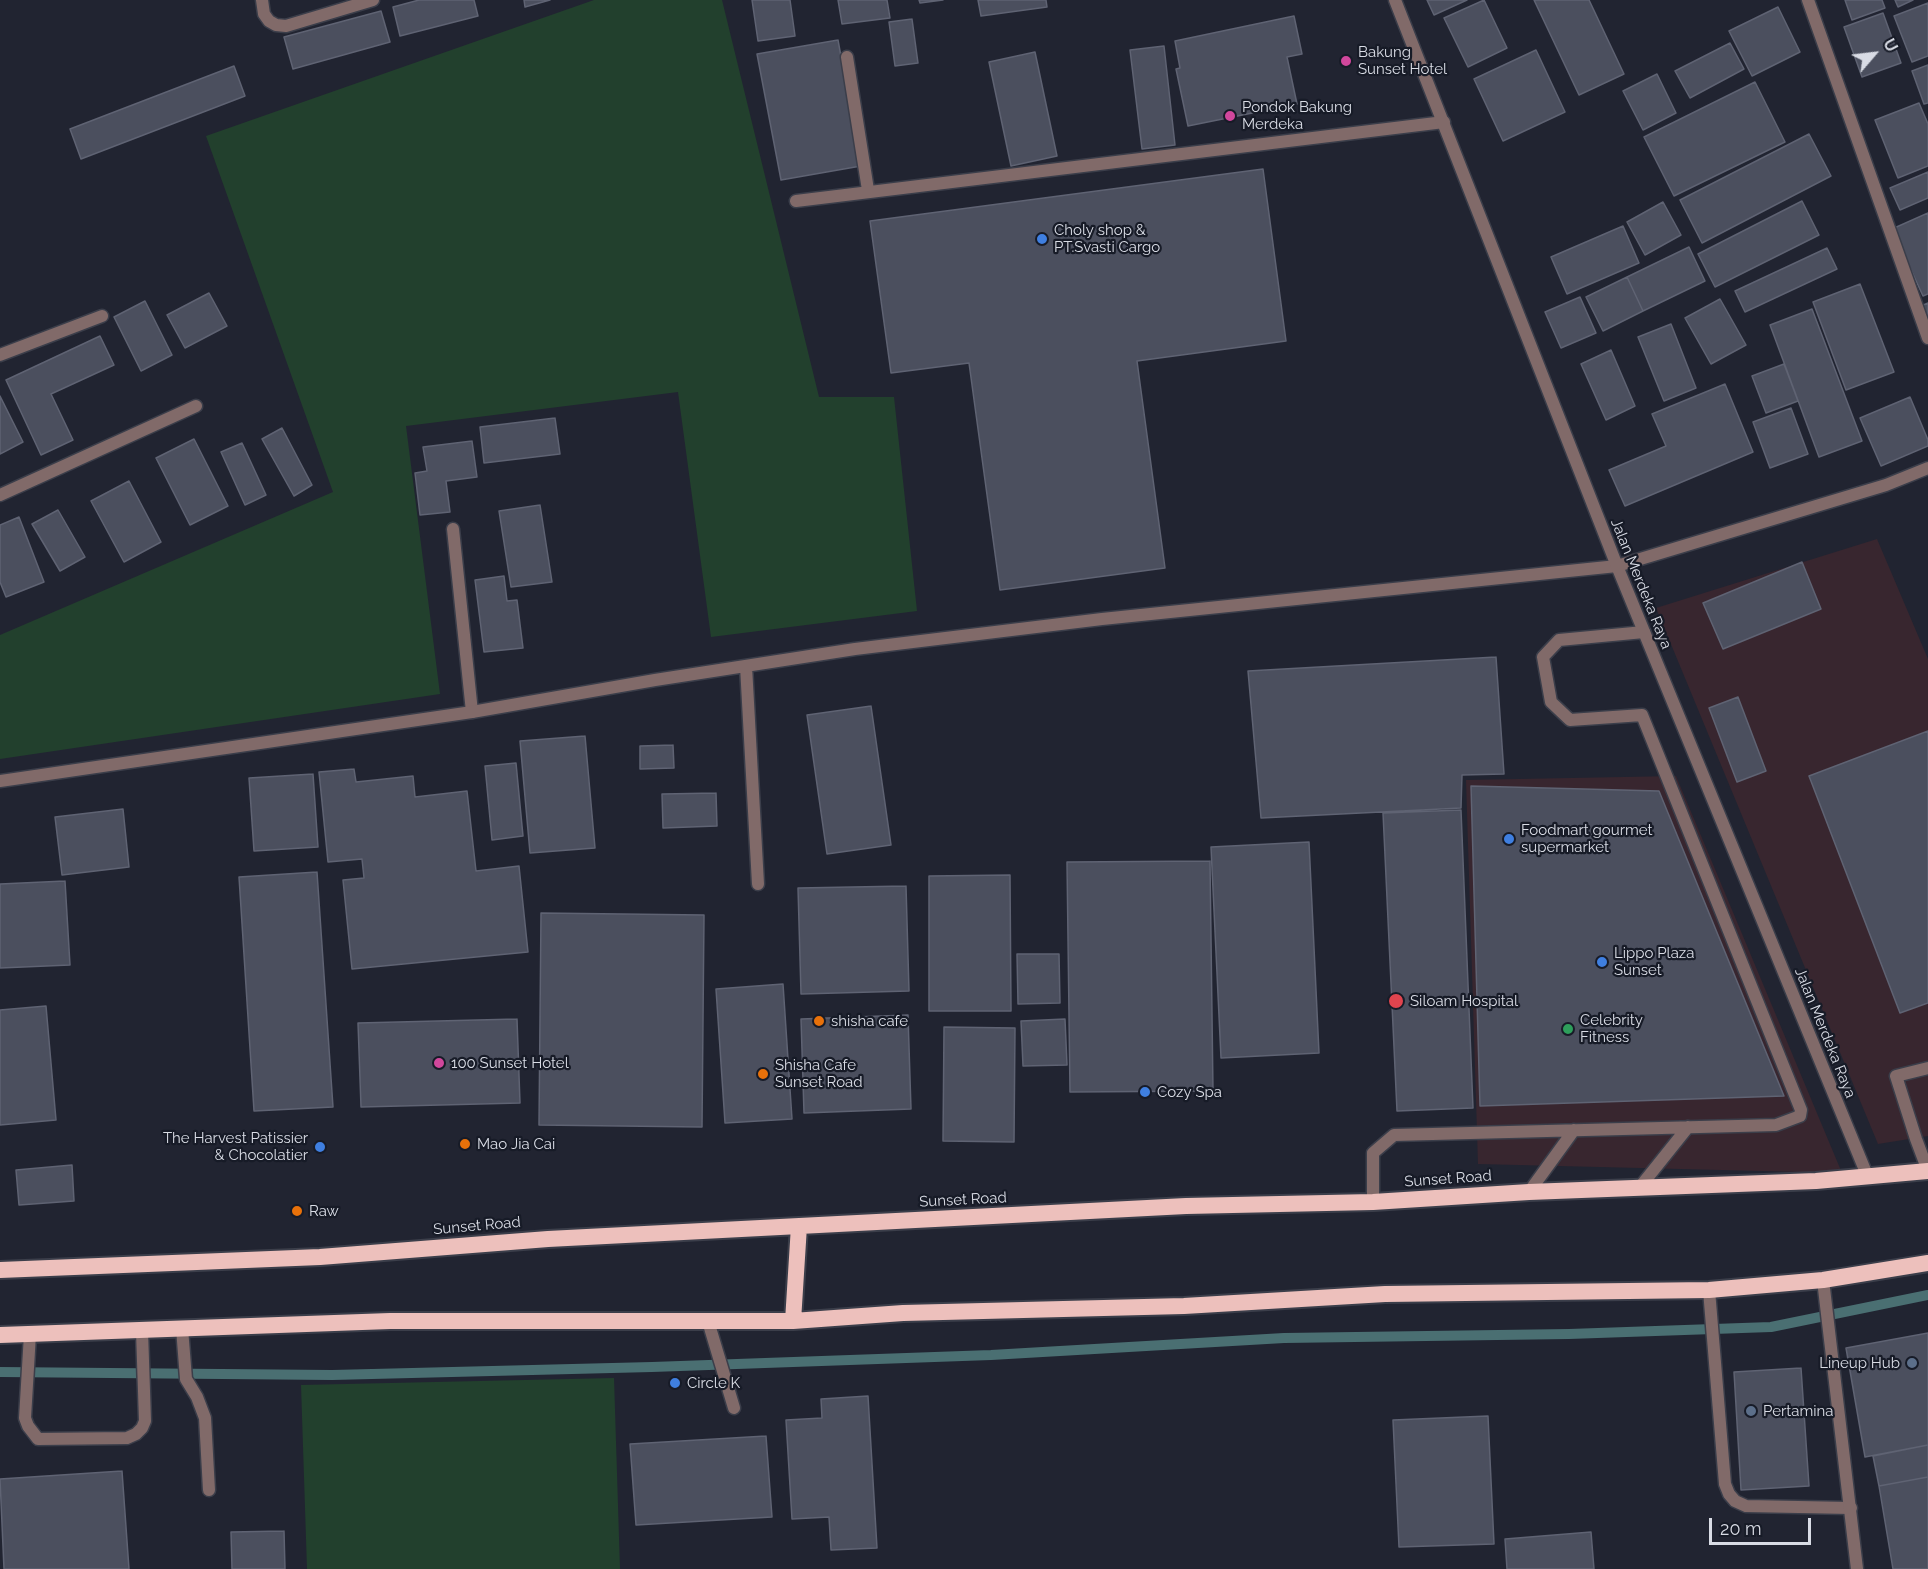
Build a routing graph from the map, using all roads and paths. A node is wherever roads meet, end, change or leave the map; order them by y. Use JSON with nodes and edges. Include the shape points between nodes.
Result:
{"nodes":[{"id":1,"x":262,"y":0,"type":"edge"},
{"id":2,"x":373,"y":0,"type":"edge"},
{"id":3,"x":1395,"y":0,"type":"edge"},
{"id":4,"x":1808,"y":0,"type":"edge"},
{"id":5,"x":848,"y":57,"type":"dead end"},
{"id":6,"x":1444,"y":122,"type":"junction"},
{"id":7,"x":868,"y":190,"type":"junction"},
{"id":8,"x":796,"y":201,"type":"dead end"},
{"id":9,"x":102,"y":316,"type":"dead end"},
{"id":10,"x":1928,"y":338,"type":"edge"},
{"id":11,"x":0,"y":355,"type":"edge"},
{"id":12,"x":196,"y":406,"type":"dead end"},
{"id":13,"x":1928,"y":468,"type":"edge"},
{"id":14,"x":0,"y":495,"type":"edge"},
{"id":15,"x":453,"y":529,"type":"dead end"},
{"id":16,"x":1617,"y":566,"type":"junction"},
{"id":17,"x":1644,"y":632,"type":"junction"},
{"id":18,"x":746,"y":666,"type":"junction"},
{"id":19,"x":472,"y":712,"type":"junction"},
{"id":20,"x":0,"y":781,"type":"edge"},
{"id":21,"x":758,"y":884,"type":"dead end"},
{"id":22,"x":1928,"y":1068,"type":"edge"},
{"id":23,"x":1688,"y":1128,"type":"junction"},
{"id":24,"x":1574,"y":1130,"type":"junction"},
{"id":25,"x":1928,"y":1171,"type":"edge"},
{"id":26,"x":1867,"y":1175,"type":"junction"},
{"id":27,"x":1640,"y":1187,"type":"junction"},
{"id":28,"x":1529,"y":1192,"type":"junction"},
{"id":29,"x":1373,"y":1202,"type":"junction"},
{"id":30,"x":799,"y":1226,"type":"junction"},
{"id":31,"x":1928,"y":1263,"type":"edge"},
{"id":32,"x":0,"y":1270,"type":"edge"},
{"id":33,"x":1823,"y":1280,"type":"junction"},
{"id":34,"x":1709,"y":1290,"type":"junction"},
{"id":35,"x":708,"y":1321,"type":"junction"},
{"id":36,"x":793,"y":1321,"type":"junction"},
{"id":37,"x":182,"y":1328,"type":"junction"},
{"id":38,"x":142,"y":1331,"type":"junction"},
{"id":39,"x":30,"y":1334,"type":"junction"},
{"id":40,"x":0,"y":1335,"type":"edge"},
{"id":41,"x":734,"y":1408,"type":"dead end"},
{"id":42,"x":209,"y":1490,"type":"dead end"},
{"id":43,"x":1851,"y":1508,"type":"junction"},
{"id":44,"x":1857,"y":1569,"type":"edge"}],
"edges":[{"from":1,"to":2,"type":"street","via":[[264,14],[276,26]]},
{"from":3,"to":6,"type":"street","name":"Jalan Merdeka Raya"},
{"from":4,"to":10,"type":"street"},
{"from":5,"to":7,"type":"street"},
{"from":6,"to":7,"type":"street"},
{"from":6,"to":16,"type":"street","name":"Jalan Merdeka Raya"},
{"from":7,"to":8,"type":"street"},
{"from":9,"to":11,"type":"street"},
{"from":12,"to":14,"type":"street"},
{"from":13,"to":16,"type":"street","via":[[1886,485]]},
{"from":15,"to":19,"type":"street"},
{"from":16,"to":17,"type":"street","name":"Jalan Merdeka Raya"},
{"from":16,"to":18,"type":"street","via":[[1102,619]]},
{"from":17,"to":23,"type":"street","via":[[1559,640],[1543,657],[1551,702],[1570,720],[1642,715],[1801,1110],[1800,1116],[1776,1125]]},
{"from":17,"to":26,"type":"street","name":"Jalan Merdeka Raya"},
{"from":18,"to":19,"type":"street"},
{"from":18,"to":21,"type":"street"},
{"from":19,"to":20,"type":"street"},
{"from":22,"to":25,"type":"street","via":[[1896,1076]]},
{"from":23,"to":24,"type":"street"},
{"from":23,"to":27,"type":"street"},
{"from":24,"to":28,"type":"street"},
{"from":24,"to":29,"type":"street","via":[[1394,1136],[1373,1153]]},
{"from":25,"to":26,"type":"highway","name":"Sunset Road"},
{"from":26,"to":27,"type":"highway","name":"Sunset Road","via":[[1816,1181]]},
{"from":27,"to":28,"type":"highway","name":"Sunset Road"},
{"from":28,"to":29,"type":"highway","name":"Sunset Road"},
{"from":29,"to":30,"type":"highway","name":"Sunset Road","via":[[1186,1206]]},
{"from":30,"to":32,"type":"highway","name":"Sunset Road","via":[[548,1239],[320,1257]]},
{"from":30,"to":36,"type":"highway"},
{"from":31,"to":33,"type":"highway"},
{"from":33,"to":34,"type":"highway"},
{"from":33,"to":43,"type":"street"},
{"from":34,"to":36,"type":"highway","via":[[1385,1294]]},
{"from":34,"to":43,"type":"street","via":[[1725,1484],[1729,1494],[1746,1506]]},
{"from":35,"to":36,"type":"highway"},
{"from":35,"to":37,"type":"highway","via":[[390,1321]]},
{"from":35,"to":41,"type":"street"},
{"from":37,"to":38,"type":"highway"},
{"from":37,"to":42,"type":"street","via":[[186,1378],[205,1418]]},
{"from":38,"to":39,"type":"highway"},
{"from":38,"to":39,"type":"street","via":[[145,1421],[136,1434],[127,1438],[38,1439],[32,1433],[25,1418]]},
{"from":39,"to":40,"type":"highway"},
{"from":43,"to":44,"type":"street"}]}
